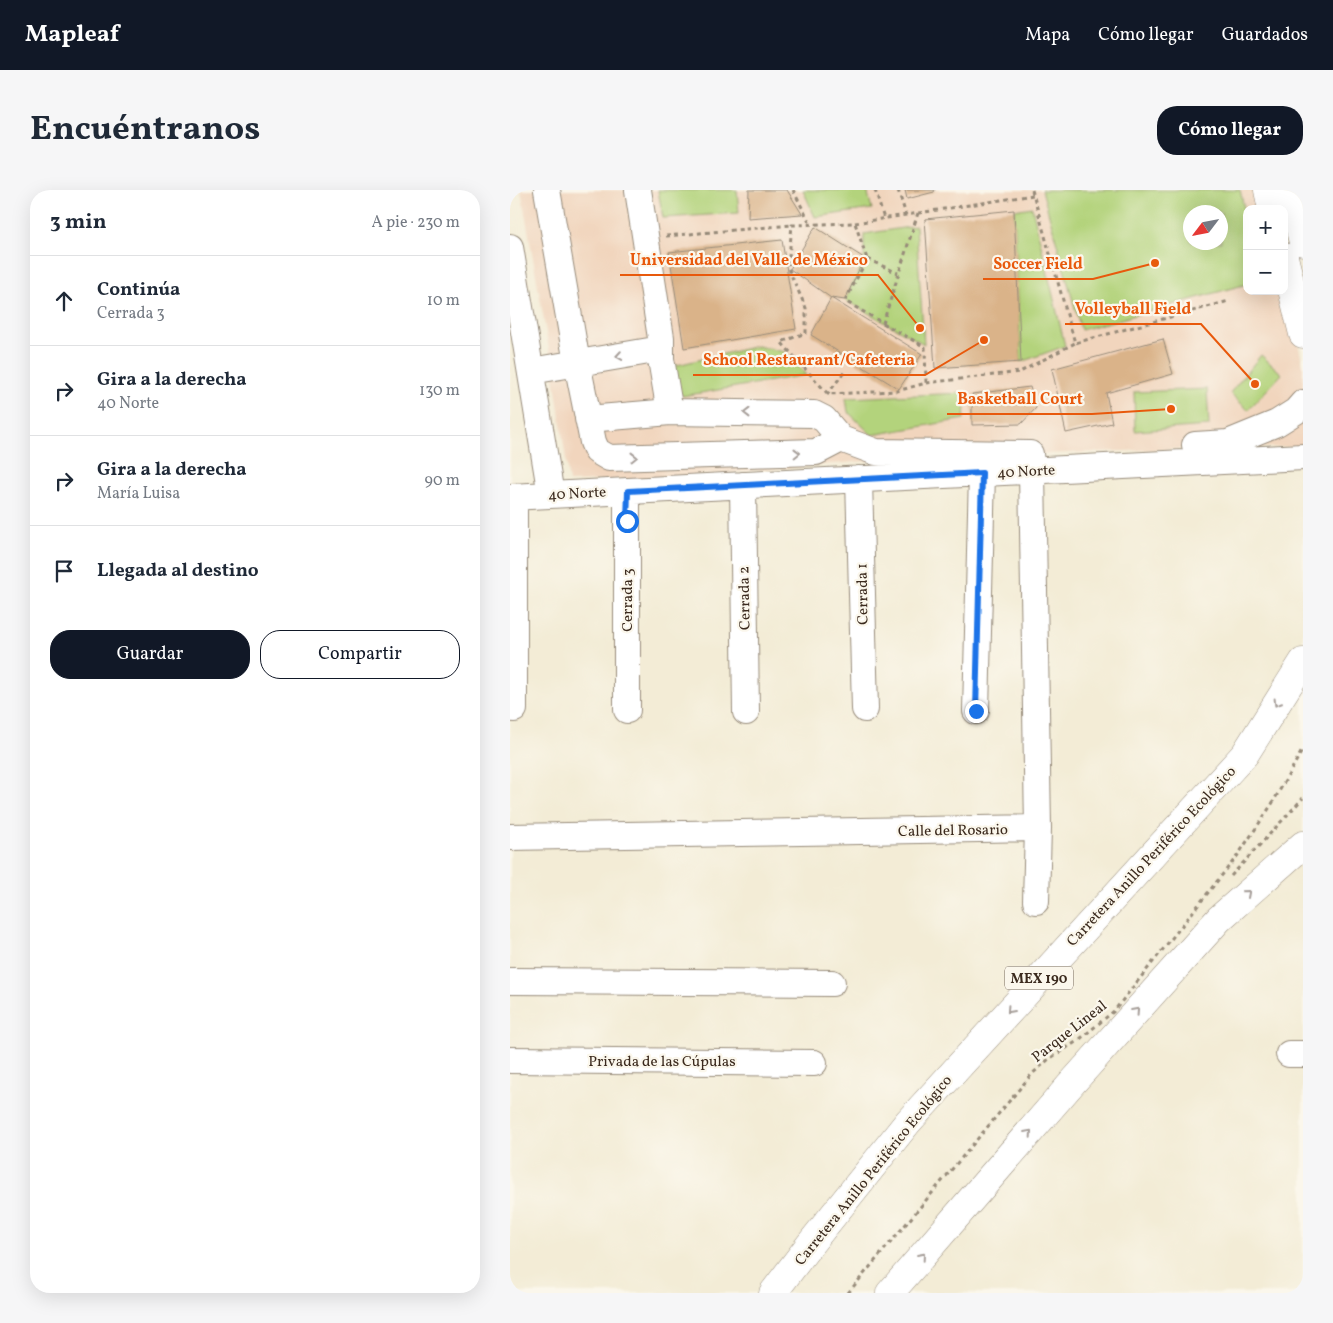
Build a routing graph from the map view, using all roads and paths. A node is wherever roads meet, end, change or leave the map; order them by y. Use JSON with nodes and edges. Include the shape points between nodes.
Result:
{"nodes":[{"id":1,"x":547,"y":190,"type":"edge"},
{"id":2,"x":638,"y":190,"type":"edge"},
{"id":3,"x":793,"y":190,"type":"edge"},
{"id":4,"x":875,"y":190,"type":"edge"},
{"id":5,"x":898,"y":190,"type":"edge"},
{"id":6,"x":1032,"y":190,"type":"edge"},
{"id":7,"x":1268,"y":190,"type":"edge"},
{"id":8,"x":1290,"y":190,"type":"edge"},
{"id":9,"x":1033,"y":195,"type":"junction"},
{"id":10,"x":1271,"y":205,"type":"edge"},
{"id":11,"x":918,"y":213,"type":"junction"},
{"id":12,"x":906,"y":215,"type":"junction"},
{"id":13,"x":884,"y":219,"type":"junction"},
{"id":14,"x":855,"y":223,"type":"junction"},
{"id":15,"x":811,"y":225,"type":"junction"},
{"id":16,"x":792,"y":226,"type":"junction"},
{"id":17,"x":1302,"y":234,"type":"edge"},
{"id":18,"x":645,"y":239,"type":"junction"},
{"id":19,"x":510,"y":247,"type":"edge"},
{"id":20,"x":867,"y":259,"type":"junction"},
{"id":21,"x":898,"y":273,"type":"junction"},
{"id":22,"x":1288,"y":273,"type":"edge"},
{"id":23,"x":1229,"y":301,"type":"dead end"},
{"id":24,"x":883,"y":323,"type":"junction"},
{"id":25,"x":1303,"y":334,"type":"edge"},
{"id":26,"x":1075,"y":343,"type":"junction"},
{"id":27,"x":661,"y":349,"type":"junction"},
{"id":28,"x":577,"y":363,"type":"junction"},
{"id":29,"x":531,"y":371,"type":"junction"},
{"id":30,"x":845,"y":371,"type":"dead end"},
{"id":31,"x":926,"y":383,"type":"junction"},
{"id":32,"x":1303,"y":403,"type":"edge"},
{"id":33,"x":821,"y":404,"type":"junction"},
{"id":34,"x":670,"y":412,"type":"junction"},
{"id":35,"x":588,"y":419,"type":"junction"},
{"id":36,"x":841,"y":439,"type":"junction"},
{"id":37,"x":1303,"y":458,"type":"edge"},
{"id":38,"x":1031,"y":463,"type":"junction"},
{"id":39,"x":982,"y":473,"type":"junction"},
{"id":40,"x":859,"y":479,"type":"junction"},
{"id":41,"x":743,"y":485,"type":"junction"},
{"id":42,"x":628,"y":491,"type":"junction"},
{"id":43,"x":551,"y":495,"type":"junction"},
{"id":44,"x":512,"y":497,"type":"edge"},
{"id":45,"x":1303,"y":662,"type":"edge"},
{"id":46,"x":514,"y":709,"type":"dead end"},
{"id":47,"x":865,"y":709,"type":"dead end"},
{"id":48,"x":628,"y":710,"type":"dead end"},
{"id":49,"x":976,"y":711,"type":"dead end"},
{"id":50,"x":746,"y":712,"type":"dead end"},
{"id":51,"x":1303,"y":749,"type":"edge"},
{"id":52,"x":1038,"y":828,"type":"junction"},
{"id":53,"x":510,"y":837,"type":"edge"},
{"id":54,"x":1303,"y":845,"type":"edge"},
{"id":55,"x":1036,"y":901,"type":"dead end"},
{"id":56,"x":510,"y":981,"type":"edge"},
{"id":57,"x":832,"y":983,"type":"dead end"},
{"id":58,"x":510,"y":1060,"type":"edge"},
{"id":59,"x":814,"y":1063,"type":"dead end"},
{"id":60,"x":773,"y":1293,"type":"edge"},
{"id":61,"x":848,"y":1293,"type":"edge"},
{"id":62,"x":890,"y":1293,"type":"edge"}],
"edges":[{"from":1,"to":28,"type":"street"},
{"from":2,"to":18,"type":"street"},
{"from":3,"to":15,"type":"path"},
{"from":4,"to":13,"type":"path"},
{"from":5,"to":12,"type":"path"},
{"from":6,"to":9,"type":"path"},
{"from":7,"to":10,"type":"main road"},
{"from":8,"to":17,"type":"main road"},
{"from":9,"to":11,"type":"path"},
{"from":9,"to":26,"type":"path"},
{"from":11,"to":12,"type":"path"},
{"from":11,"to":21,"type":"path"},
{"from":12,"to":13,"type":"path"},
{"from":13,"to":14,"type":"path"},
{"from":14,"to":15,"type":"path"},
{"from":14,"to":20,"type":"path"},
{"from":15,"to":16,"type":"path"},
{"from":16,"to":18,"type":"path"},
{"from":16,"to":33,"type":"path","via":[[788,268],[806,308],[806,333],[781,342]]},
{"from":18,"to":27,"type":"street"},
{"from":19,"to":29,"type":"street"},
{"from":20,"to":21,"type":"path"},
{"from":20,"to":24,"type":"path","via":[[845,301]]},
{"from":21,"to":24,"type":"path"},
{"from":22,"to":25,"type":"main road"},
{"from":23,"to":26,"type":"path"},
{"from":24,"to":31,"type":"path","via":[[925,347]]},
{"from":26,"to":31,"type":"path","via":[[1020,372]]},
{"from":27,"to":28,"type":"street","one_way":true},
{"from":27,"to":34,"type":"street"},
{"from":28,"to":29,"type":"street"},
{"from":28,"to":35,"type":"street"},
{"from":29,"to":43,"type":"street"},
{"from":30,"to":33,"type":"path"},
{"from":31,"to":33,"type":"path"},
{"from":32,"to":38,"type":"street","via":[[1277,424],[1228,443]]},
{"from":33,"to":34,"type":"street","one_way":true},
{"from":33,"to":36,"type":"street","via":[[824,419]]},
{"from":34,"to":35,"type":"street"},
{"from":35,"to":36,"type":"street","one_way":true,"via":[[597,450],[608,458],[816,452]]},
{"from":36,"to":38,"type":"street","via":[[876,452]]},
{"from":37,"to":38,"type":"street","name":"40 Norte"},
{"from":38,"to":39,"type":"street","name":"40 Norte"},
{"from":38,"to":52,"type":"street"},
{"from":39,"to":40,"type":"street","name":"40 Norte"},
{"from":39,"to":49,"type":"street"},
{"from":40,"to":41,"type":"street","name":"40 Norte"},
{"from":40,"to":47,"type":"street","name":"Cerrada 1"},
{"from":41,"to":42,"type":"street","name":"40 Norte"},
{"from":41,"to":50,"type":"street","name":"Cerrada 2"},
{"from":42,"to":43,"type":"street","name":"40 Norte"},
{"from":42,"to":48,"type":"street","name":"Cerrada 3"},
{"from":43,"to":44,"type":"street","name":"40 Norte"},
{"from":44,"to":46,"type":"street"},
{"from":45,"to":60,"type":"main road","name":"Carretera Anillo Periférico Ecológico","number":"MEX 190","one_way":true,"via":[[1244,754],[908,1122]]},
{"from":51,"to":61,"type":"path","name":"Parque Lineal","bridge":true,"via":[[1238,855],[1114,1011],[1032,1074]]},
{"from":52,"to":53,"type":"street","name":"Calle del Rosario"},
{"from":52,"to":55,"type":"street"},
{"from":62,"to":54,"type":"main road","one_way":true,"via":[[1219,919]]},
{"from":56,"to":57,"type":"street"},
{"from":58,"to":59,"type":"street","name":"Privada de las Cúpulas"}]}
